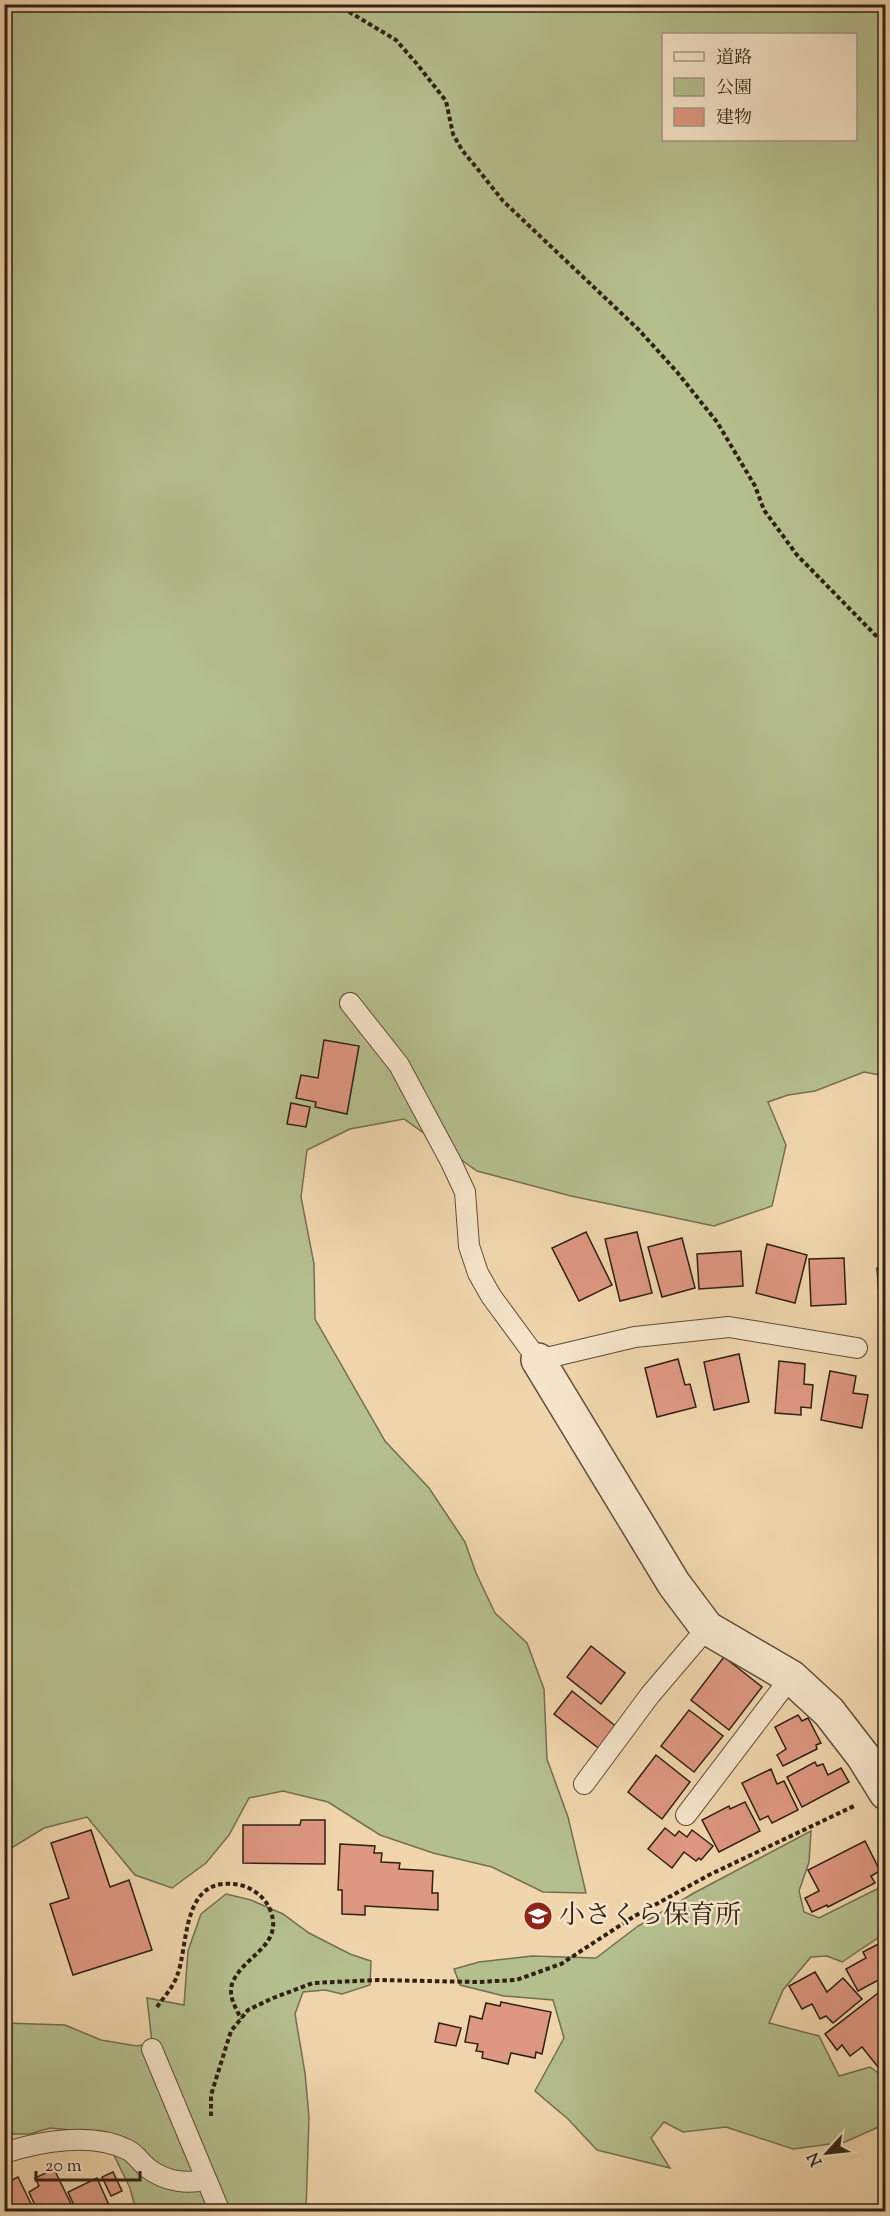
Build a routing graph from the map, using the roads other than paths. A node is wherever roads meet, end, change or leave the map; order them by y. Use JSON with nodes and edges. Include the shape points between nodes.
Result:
{"nodes":[{"id":1,"x":350,"y":1003,"type":"dead end"},
{"id":2,"x":857,"y":1348,"type":"dead end"},
{"id":3,"x":538,"y":1360,"type":"junction"},
{"id":4,"x":707,"y":1628,"type":"junction"},
{"id":5,"x":791,"y":1677,"type":"junction"},
{"id":6,"x":584,"y":1784,"type":"dead end"},
{"id":7,"x":885,"y":1791,"type":"edge"},
{"id":8,"x":686,"y":1815,"type":"dead end"},
{"id":9,"x":153,"y":2049,"type":"dead end"},
{"id":10,"x":4,"y":2153,"type":"edge"},
{"id":11,"x":206,"y":2181,"type":"junction"},
{"id":12,"x":220,"y":2211,"type":"edge"}],
"edges":[{"from":1,"to":3,"type":"lane","via":[[399,1065],[451,1162],[465,1192],[470,1245],[478,1273]]},
{"from":2,"to":3,"type":"lane","via":[[729,1327],[635,1336]]},
{"from":3,"to":4,"type":"street","via":[[668,1576]]},
{"from":4,"to":5,"type":"street"},
{"from":4,"to":6,"type":"lane","via":[[650,1695]]},
{"from":5,"to":7,"type":"street","via":[[829,1712]]},
{"from":5,"to":8,"type":"lane"},
{"from":9,"to":11,"type":"lane"},
{"from":10,"to":11,"type":"lane","via":[[47,2141],[108,2143],[129,2151],[149,2169],[173,2180],[185,2184]]},
{"from":11,"to":12,"type":"lane"}]}
